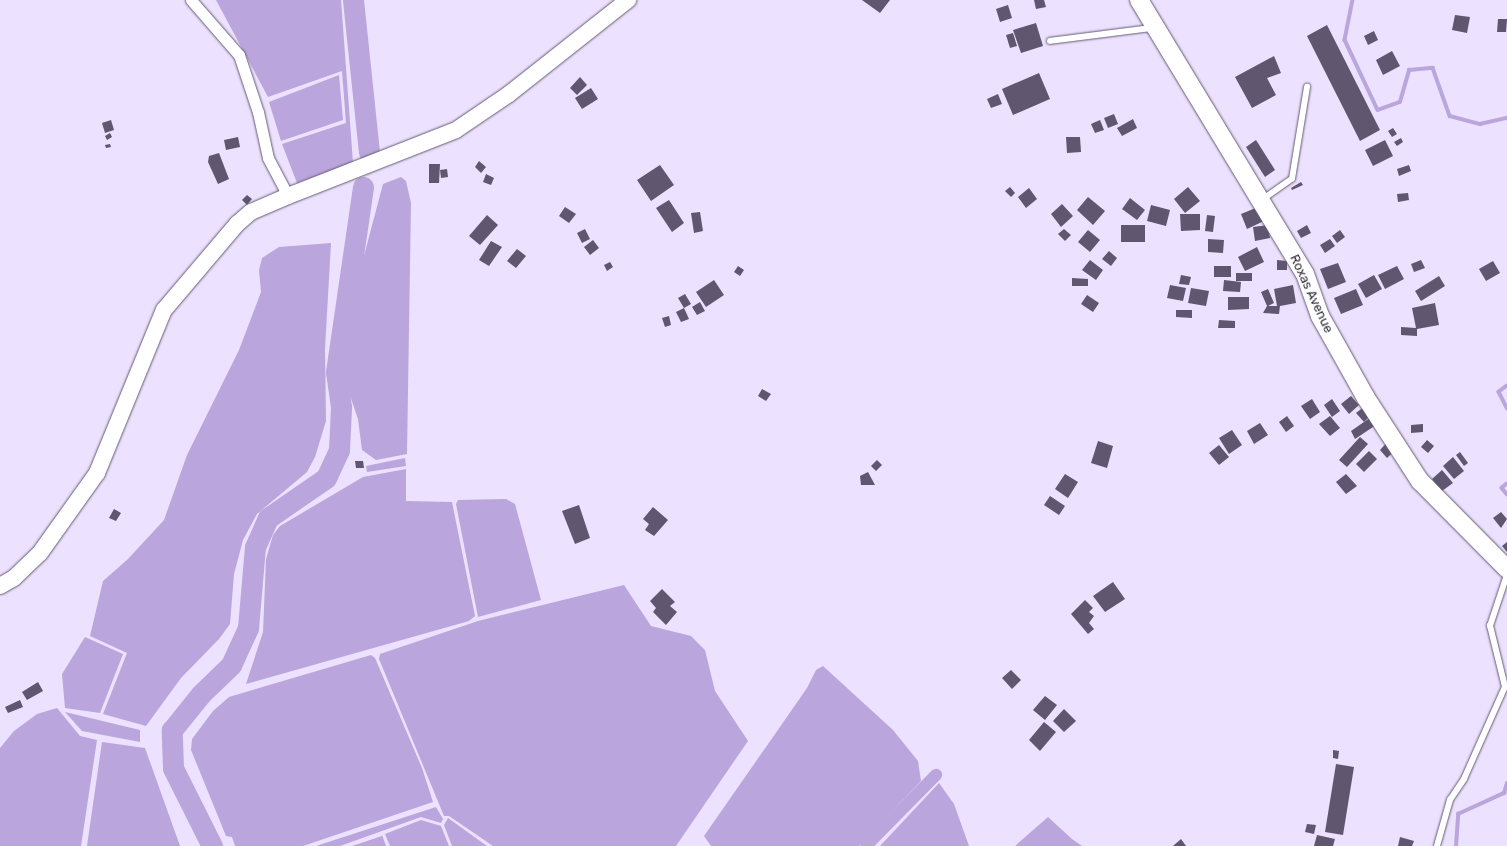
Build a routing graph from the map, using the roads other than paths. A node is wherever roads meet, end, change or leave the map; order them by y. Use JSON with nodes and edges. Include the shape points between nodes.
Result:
{"nodes":[{"id":1,"x":191,"y":0,"type":"edge"},
{"id":2,"x":628,"y":0,"type":"edge"},
{"id":3,"x":1139,"y":0,"type":"edge"},
{"id":4,"x":1155,"y":28,"type":"junction"},
{"id":5,"x":1050,"y":41,"type":"dead end"},
{"id":6,"x":1307,"y":87,"type":"dead end"},
{"id":7,"x":288,"y":196,"type":"junction"},
{"id":8,"x":1261,"y":200,"type":"junction"},
{"id":9,"x":1507,"y":569,"type":"edge"},
{"id":10,"x":1507,"y":575,"type":"edge"},
{"id":11,"x":0,"y":586,"type":"edge"},
{"id":12,"x":1437,"y":846,"type":"edge"}],
"edges":[{"from":1,"to":7,"type":"street","via":[[239,55],[258,112],[268,158]]},
{"from":2,"to":7,"type":"street","via":[[509,94],[456,130]]},
{"from":3,"to":4,"type":"main road","name":"Roxas Avenue"},
{"from":4,"to":5,"type":"lane"},
{"from":4,"to":8,"type":"main road","name":"Roxas Avenue","via":[[1203,101]]},
{"from":6,"to":8,"type":"lane","via":[[1292,179]]},
{"from":7,"to":11,"type":"street","via":[[251,212],[237,224],[164,310],[97,473],[40,553],[14,578]]},
{"from":8,"to":9,"type":"main road","name":"Roxas Avenue","via":[[1305,274],[1320,316],[1347,364],[1420,482]]},
{"from":10,"to":12,"type":"lane","via":[[1490,626],[1505,687],[1450,800]]}]}
